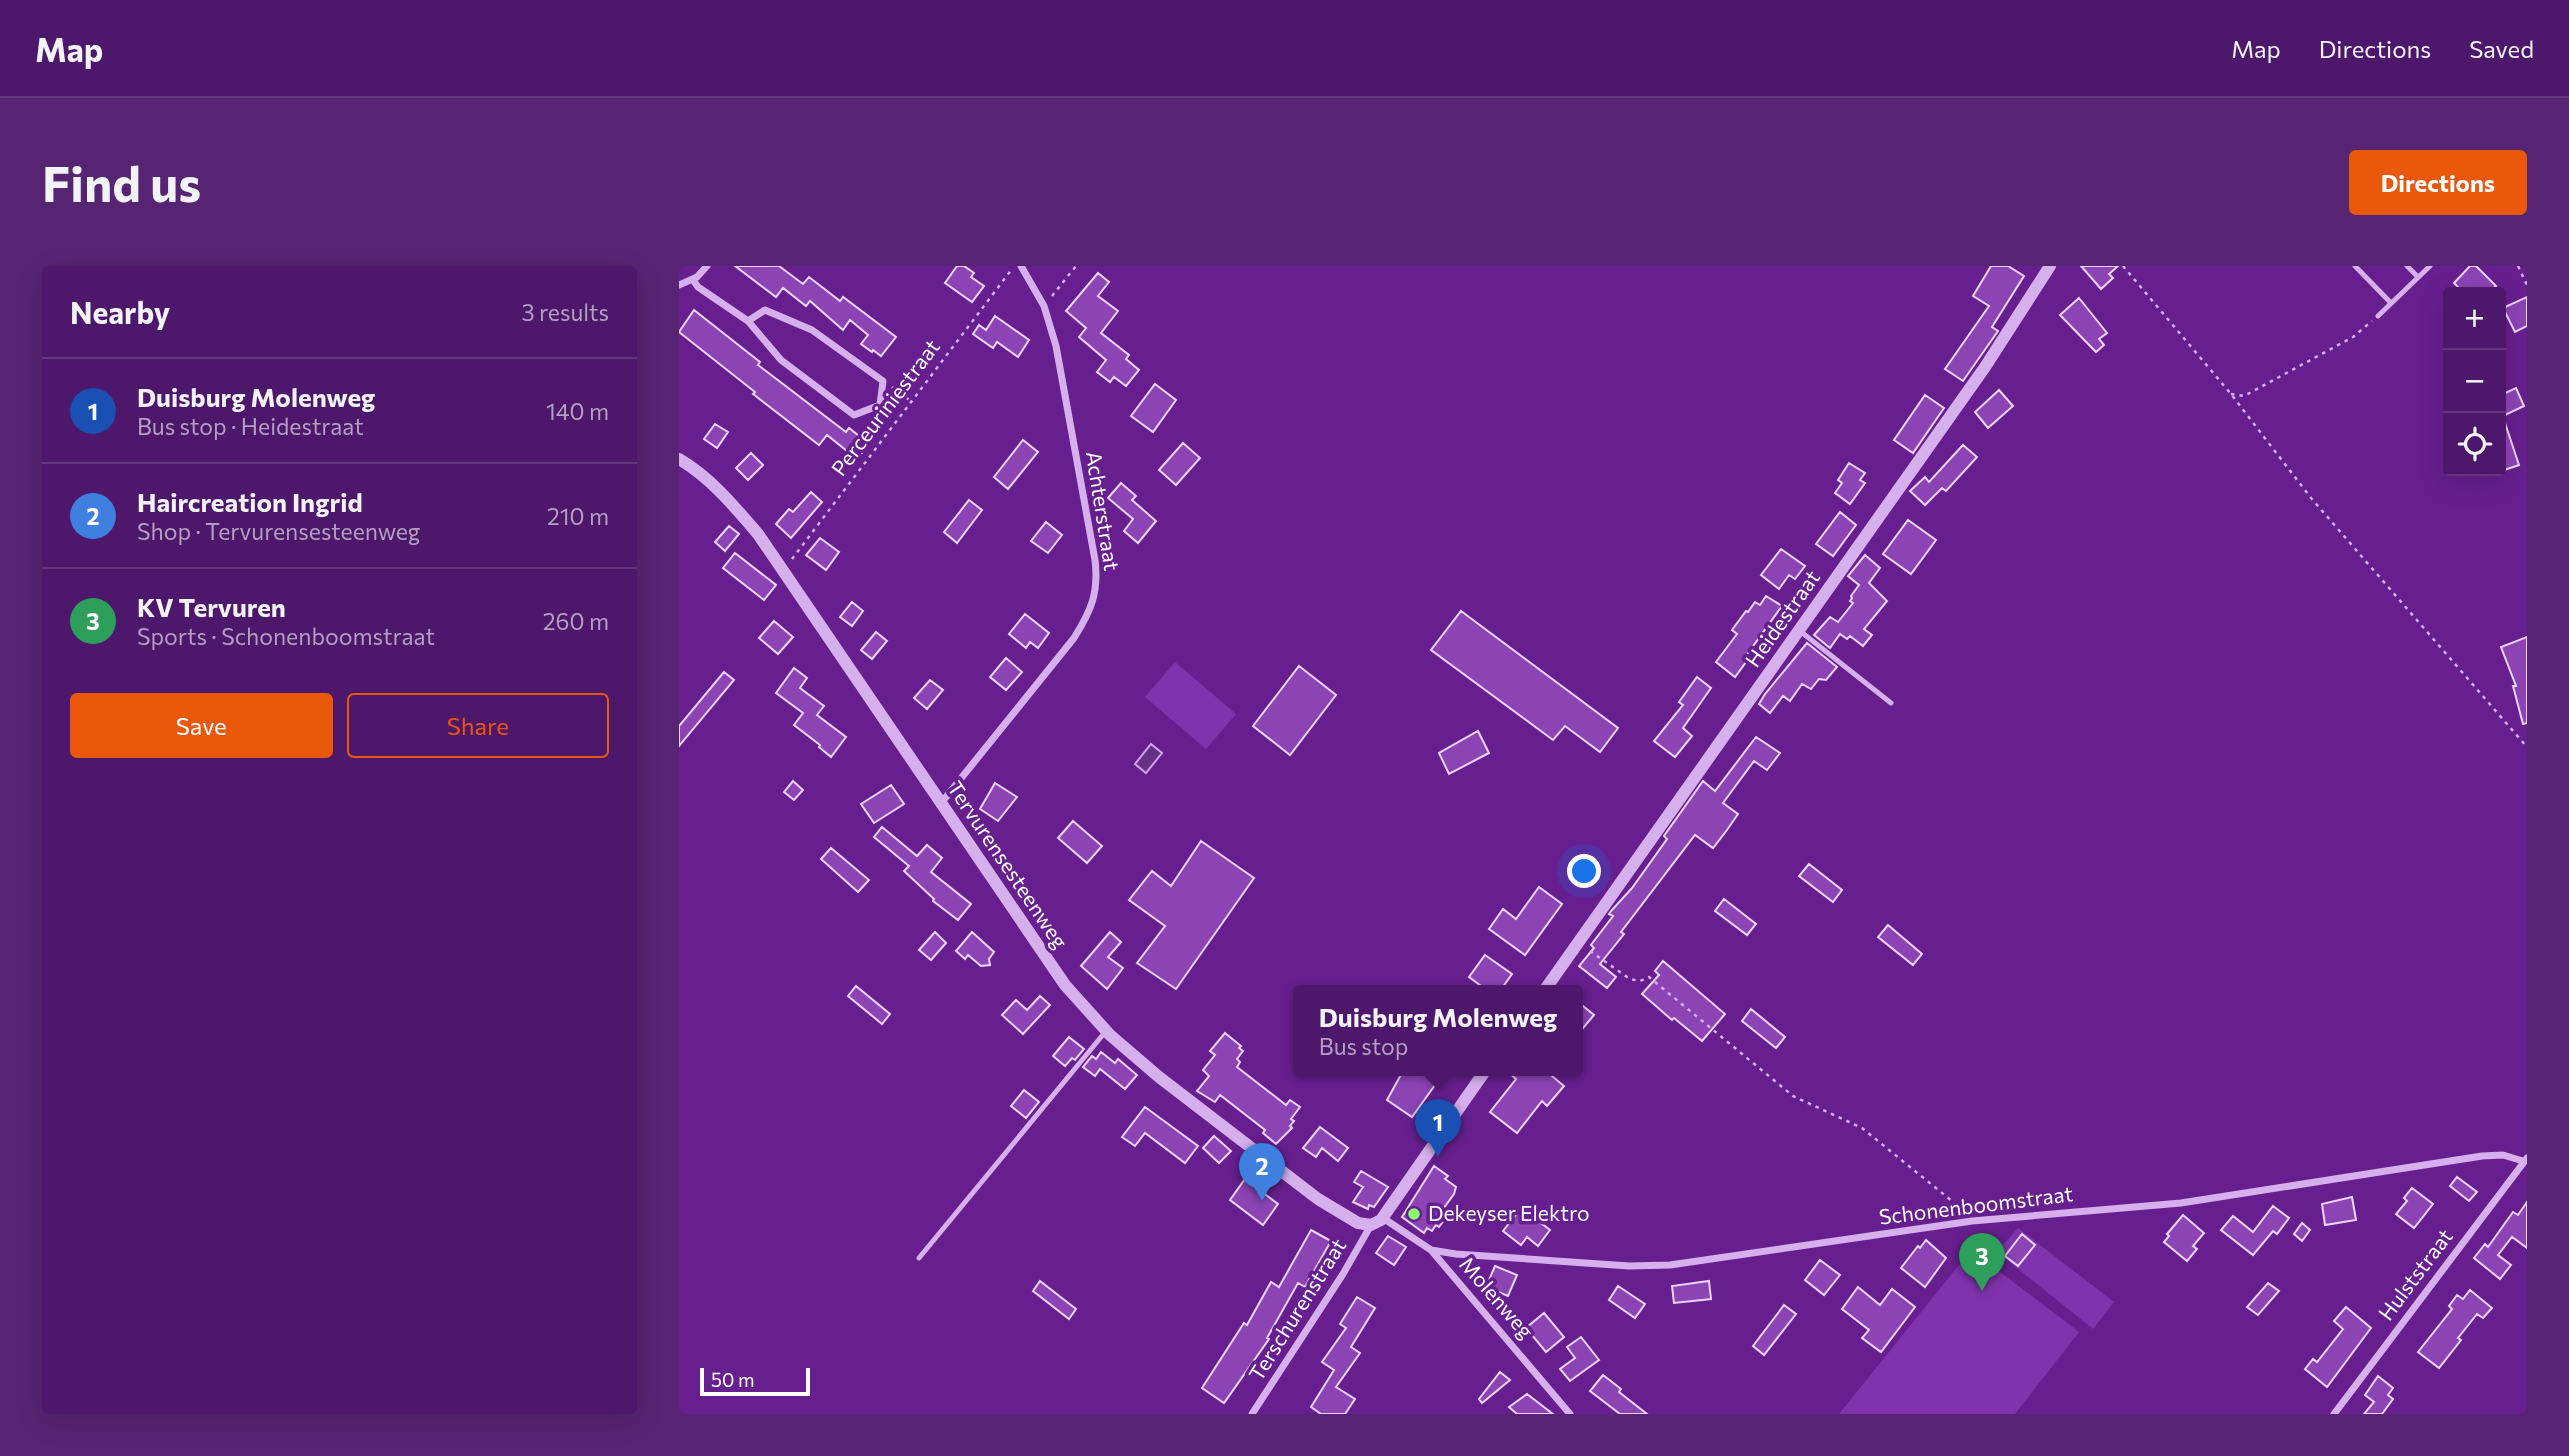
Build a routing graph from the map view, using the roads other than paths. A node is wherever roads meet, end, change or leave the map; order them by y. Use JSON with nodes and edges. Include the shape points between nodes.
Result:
{"nodes":[{"id":1,"x":707,"y":266,"type":"edge"},
{"id":2,"x":1021,"y":266,"type":"edge"},
{"id":3,"x":2050,"y":266,"type":"edge"},
{"id":4,"x":2355,"y":266,"type":"edge"},
{"id":5,"x":2407,"y":266,"type":"edge"},
{"id":6,"x":2430,"y":266,"type":"edge"},
{"id":7,"x":2418,"y":277,"type":"junction"},
{"id":8,"x":693,"y":280,"type":"junction"},
{"id":9,"x":679,"y":285,"type":"edge"},
{"id":10,"x":2391,"y":303,"type":"junction"},
{"id":11,"x":2378,"y":316,"type":"road end"},
{"id":12,"x":748,"y":321,"type":"junction"},
{"id":13,"x":679,"y":459,"type":"edge"},
{"id":14,"x":1798,"y":630,"type":"junction"},
{"id":15,"x":1891,"y":703,"type":"dead end"},
{"id":16,"x":942,"y":802,"type":"junction"},
{"id":17,"x":1548,"y":985,"type":"edge"},
{"id":18,"x":1106,"y":1030,"type":"junction"},
{"id":19,"x":1482,"y":1076,"type":"edge"},
{"id":20,"x":2525,"y":1159,"type":"edge"},
{"id":21,"x":1383,"y":1218,"type":"junction"},
{"id":22,"x":1371,"y":1225,"type":"junction"},
{"id":23,"x":1431,"y":1250,"type":"junction"},
{"id":24,"x":919,"y":1258,"type":"dead end"},
{"id":25,"x":1252,"y":1414,"type":"edge"},
{"id":26,"x":1570,"y":1414,"type":"edge"},
{"id":27,"x":2334,"y":1414,"type":"edge"}],
"edges":[{"from":1,"to":8,"type":"street"},
{"from":2,"to":16,"type":"street","name":"Achterstraat","via":[[1044,306],[1056,346],[1095,560],[1094,599],[1074,638]]},
{"from":3,"to":14,"type":"street","name":"Heidestraat","via":[[1985,367]]},
{"from":4,"to":10,"type":"lane"},
{"from":5,"to":7,"type":"lane"},
{"from":6,"to":7,"type":"lane"},
{"from":7,"to":10,"type":"lane"},
{"from":8,"to":9,"type":"street"},
{"from":8,"to":12,"type":"street"},
{"from":10,"to":11,"type":"lane"},
{"from":12,"to":12,"type":"street","via":[[781,360],[854,415],[880,405],[883,381],[812,330],[765,310]]},
{"from":13,"to":16,"type":"street","name":"Tervurensesteenweg","via":[[729,499],[758,534]]},
{"from":14,"to":15,"type":"lane"},
{"from":14,"to":17,"type":"street","name":"Heidestraat"},
{"from":16,"to":18,"type":"street","name":"Tervurensesteenweg","via":[[1065,985]]},
{"from":18,"to":22,"type":"street","name":"Tervurensesteenweg","via":[[1159,1077],[1318,1199],[1357,1223]]},
{"from":18,"to":24,"type":"lane"},
{"from":19,"to":21,"type":"street"},
{"from":20,"to":23,"type":"street","name":"Schonenboomstraat","via":[[2482,1156],[2181,1203],[1972,1221],[1670,1265],[1629,1266]]},
{"from":20,"to":27,"type":"street","name":"Hulststraat"},
{"from":21,"to":22,"type":"street"},
{"from":21,"to":23,"type":"street","name":"Molenweg"},
{"from":22,"to":25,"type":"street","name":"Terschurenstraat"},
{"from":23,"to":26,"type":"street","name":"Molenweg"}]}
